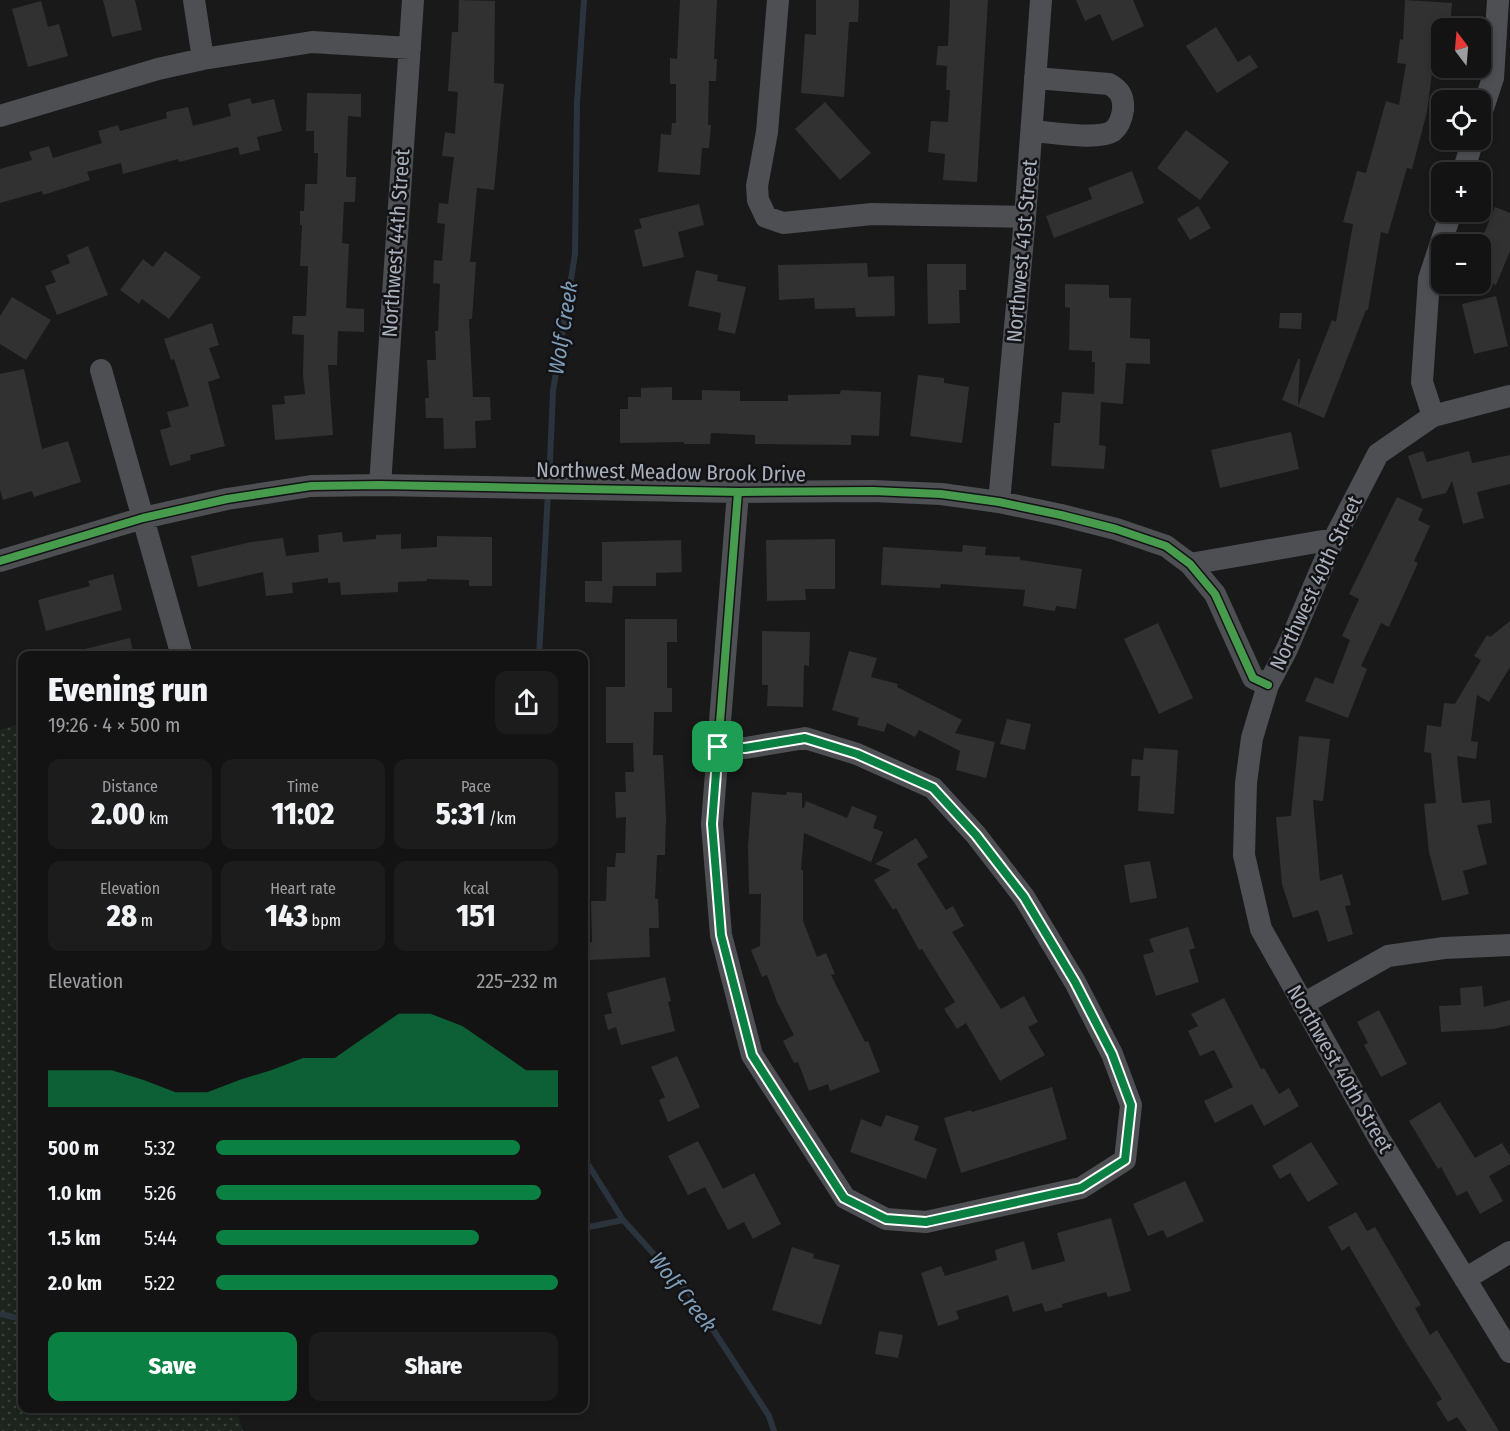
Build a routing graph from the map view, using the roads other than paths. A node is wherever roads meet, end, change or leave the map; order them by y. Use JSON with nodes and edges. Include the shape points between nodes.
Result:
{"nodes":[{"id":1,"x":194,"y":0,"type":"edge"},
{"id":2,"x":413,"y":0,"type":"edge"},
{"id":3,"x":778,"y":0,"type":"edge"},
{"id":4,"x":1041,"y":0,"type":"edge"},
{"id":5,"x":1498,"y":0,"type":"edge"},
{"id":6,"x":410,"y":48,"type":"junction"},
{"id":7,"x":203,"y":59,"type":"junction"},
{"id":8,"x":1035,"y":78,"type":"junction"},
{"id":9,"x":1501,"y":79,"type":"edge"},
{"id":10,"x":1491,"y":97,"type":"edge"},
{"id":11,"x":0,"y":114,"type":"edge"},
{"id":12,"x":1032,"y":132,"type":"junction"},
{"id":13,"x":1025,"y":217,"type":"junction"},
{"id":14,"x":1447,"y":222,"type":"edge"},
{"id":15,"x":101,"y":370,"type":"dead end"},
{"id":16,"x":1510,"y":396,"type":"edge"},
{"id":17,"x":1433,"y":416,"type":"junction"},
{"id":18,"x":380,"y":485,"type":"junction"},
{"id":19,"x":738,"y":492,"type":"junction"},
{"id":20,"x":999,"y":502,"type":"junction"},
{"id":21,"x":143,"y":518,"type":"junction"},
{"id":22,"x":1334,"y":539,"type":"junction"},
{"id":23,"x":0,"y":561,"type":"edge"},
{"id":24,"x":1190,"y":564,"type":"junction"},
{"id":25,"x":181,"y":651,"type":"edge"},
{"id":26,"x":1268,"y":685,"type":"junction"},
{"id":27,"x":718,"y":747,"type":"junction"},
{"id":28,"x":1510,"y":945,"type":"edge"},
{"id":29,"x":1303,"y":1004,"type":"junction"},
{"id":30,"x":1510,"y":1252,"type":"edge"},
{"id":31,"x":1465,"y":1279,"type":"junction"},
{"id":32,"x":1510,"y":1352,"type":"edge"}],
"edges":[{"from":1,"to":7,"type":"street"},
{"from":2,"to":6,"type":"street","name":"Northwest 44th Street"},
{"from":3,"to":13,"type":"street","via":[[767,132],[757,186],[766,217],[783,223],[872,214]]},
{"from":4,"to":8,"type":"street","name":"Northwest 41st Street"},
{"from":5,"to":9,"type":"street"},
{"from":6,"to":7,"type":"street","via":[[312,42]]},
{"from":6,"to":18,"type":"street","name":"Northwest 44th Street"},
{"from":7,"to":11,"type":"street"},
{"from":8,"to":12,"type":"street","name":"Northwest 41st Street"},
{"from":8,"to":12,"type":"street","via":[[1109,84],[1124,99],[1122,118],[1113,130],[1099,135]]},
{"from":9,"to":10,"type":"street"},
{"from":12,"to":13,"type":"street","name":"Northwest 41st Street"},
{"from":13,"to":20,"type":"street","name":"Northwest 41st Street"},
{"from":14,"to":17,"type":"street","via":[[1429,279],[1422,382]]},
{"from":15,"to":21,"type":"street"},
{"from":16,"to":17,"type":"street"},
{"from":17,"to":22,"type":"street","name":"Northwest 40th Street","via":[[1378,454]]},
{"from":18,"to":19,"type":"street","name":"Northwest Meadow Brook Drive"},
{"from":18,"to":21,"type":"street","name":"Northwest Meadow Brook Drive","via":[[311,486]]},
{"from":19,"to":20,"type":"street","name":"Northwest Meadow Brook Drive","via":[[873,491],[942,494]]},
{"from":19,"to":27,"type":"street"},
{"from":20,"to":24,"type":"street","name":"Northwest Meadow Brook Drive","via":[[1116,529],[1166,546]]},
{"from":21,"to":23,"type":"street","name":"Northwest Meadow Brook Drive"},
{"from":21,"to":25,"type":"street"},
{"from":22,"to":24,"type":"street"},
{"from":22,"to":26,"type":"street","name":"Northwest 40th Street"},
{"from":24,"to":26,"type":"street","name":"Northwest Meadow Brook Drive","via":[[1215,594],[1253,678]]},
{"from":26,"to":29,"type":"street","name":"Northwest 40th Street","via":[[1252,738],[1244,855],[1261,929]]},
{"from":27,"to":27,"type":"street","via":[[712,824],[721,935],[752,1055],[844,1198],[886,1219],[926,1222],[1081,1188],[1125,1160],[1131,1105],[1112,1054],[1075,982],[1024,897],[933,788],[857,754],[805,738],[745,748]]},
{"from":28,"to":29,"type":"street","via":[[1388,956]]},
{"from":29,"to":31,"type":"street","name":"Northwest 40th Street"},
{"from":30,"to":31,"type":"street"},
{"from":31,"to":32,"type":"street","name":"Northwest 40th Street"}]}
